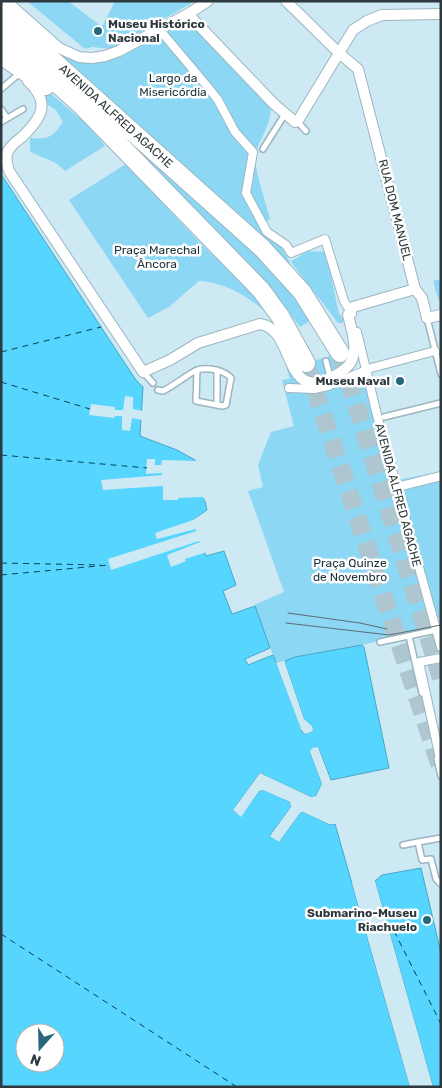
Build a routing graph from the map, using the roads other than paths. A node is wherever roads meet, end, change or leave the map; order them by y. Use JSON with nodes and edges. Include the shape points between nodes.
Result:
{"nodes":[{"id":1,"x":6,"y":1,"type":"edge"},
{"id":2,"x":208,"y":1,"type":"edge"},
{"id":3,"x":286,"y":1,"type":"edge"},
{"id":4,"x":1,"y":14,"type":"edge"},
{"id":5,"x":188,"y":14,"type":"junction"},
{"id":6,"x":441,"y":14,"type":"edge"},
{"id":7,"x":159,"y":29,"type":"junction"},
{"id":8,"x":1,"y":33,"type":"edge"},
{"id":9,"x":339,"y":53,"type":"junction"},
{"id":10,"x":1,"y":56,"type":"edge"},
{"id":11,"x":20,"y":73,"type":"junction"},
{"id":12,"x":1,"y":89,"type":"edge"},
{"id":13,"x":80,"y":104,"type":"junction"},
{"id":14,"x":23,"y":108,"type":"dead end"},
{"id":15,"x":1,"y":109,"type":"edge"},
{"id":16,"x":285,"y":114,"type":"junction"},
{"id":17,"x":7,"y":118,"type":"junction"},
{"id":18,"x":296,"y":121,"type":"junction"},
{"id":19,"x":1,"y":122,"type":"edge"},
{"id":20,"x":306,"y":131,"type":"dead end"},
{"id":21,"x":263,"y":149,"type":"dead end"},
{"id":22,"x":5,"y":152,"type":"edge"},
{"id":23,"x":415,"y":289,"type":"junction"},
{"id":24,"x":350,"y":310,"type":"junction"},
{"id":25,"x":441,"y":315,"type":"edge"},
{"id":26,"x":427,"y":318,"type":"junction"},
{"id":27,"x":435,"y":351,"type":"junction"},
{"id":28,"x":333,"y":357,"type":"joint"},
{"id":29,"x":306,"y":363,"type":"tunnel mouth"},
{"id":30,"x":368,"y":369,"type":"junction"},
{"id":31,"x":197,"y":370,"type":"junction"},
{"id":32,"x":217,"y":370,"type":"junction"},
{"id":33,"x":143,"y":372,"type":"junction"},
{"id":34,"x":441,"y":374,"type":"edge"},
{"id":35,"x":330,"y":378,"type":"junction"},
{"id":36,"x":153,"y":383,"type":"dead end"},
{"id":37,"x":289,"y":388,"type":"dead end"},
{"id":38,"x":158,"y":390,"type":"dead end"},
{"id":39,"x":441,"y":403,"type":"edge"},
{"id":40,"x":217,"y":405,"type":"junction"},
{"id":41,"x":384,"y":417,"type":"dead end"},
{"id":42,"x":441,"y":476,"type":"edge"},
{"id":43,"x":399,"y":486,"type":"junction"},
{"id":44,"x":439,"y":629,"type":"edge"},
{"id":45,"x":409,"y":636,"type":"junction"},
{"id":46,"x":380,"y":642,"type":"dead end"},
{"id":47,"x":441,"y":647,"type":"edge"},
{"id":48,"x":441,"y":658,"type":"edge"},
{"id":49,"x":440,"y":767,"type":"edge"},
{"id":50,"x":441,"y":776,"type":"edge"},
{"id":51,"x":441,"y":838,"type":"edge"},
{"id":52,"x":418,"y":842,"type":"junction"},
{"id":53,"x":403,"y":844,"type":"dead end"},
{"id":54,"x":441,"y":884,"type":"edge"}],
"edges":[{"from":1,"to":7,"type":"street","name":"AVENIDA ALFRED AGACHE","via":[[59,48],[79,57],[105,56]]},
{"from":2,"to":5,"type":"street","name":"AVENIDA ALFRED AGACHE"},
{"from":3,"to":9,"type":"street","name":"RUA DOM MANUEL"},
{"from":4,"to":28,"type":"highway","name":"AVENIDA ALFRED AGACHE","via":[[262,248],[302,292]]},
{"from":5,"to":7,"type":"street","name":"AVENIDA ALFRED AGACHE"},
{"from":5,"to":16,"type":"street"},
{"from":6,"to":9,"type":"street","via":[[382,15],[353,30]]},
{"from":7,"to":24,"type":"street","name":"AVENIDA ALFRED AGACHE","via":[[218,100],[235,132],[253,152],[246,193],[267,232],[286,245],[291,253],[325,239],[344,301]]},
{"from":8,"to":13,"type":"highway","name":"AVENIDA ALFRED AGACHE"},
{"from":9,"to":18,"type":"street"},
{"from":9,"to":23,"type":"street","name":"RUA DOM MANUEL","via":[[358,69]]},
{"from":10,"to":11,"type":"street"},
{"from":10,"to":13,"type":"highway","via":[[52,90]]},
{"from":11,"to":12,"type":"lane"},
{"from":11,"to":22,"type":"street","via":[[38,92],[40,116],[36,124]]},
{"from":13,"to":29,"type":"highway","name":"AVENIDA ALFRED AGACHE","via":[[261,290],[280,316]]},
{"from":14,"to":17,"type":"lane"},
{"from":15,"to":17,"type":"lane"},
{"from":16,"to":18,"type":"street"},
{"from":16,"to":21,"type":"lane"},
{"from":17,"to":19,"type":"lane"},
{"from":18,"to":20,"type":"lane"},
{"from":22,"to":33,"type":"street","via":[[13,178]]},
{"from":23,"to":24,"type":"street"},
{"from":23,"to":26,"type":"street","name":"RUA DOM MANUEL","via":[[422,298]]},
{"from":24,"to":30,"type":"street","name":"AVENIDA ALFRED AGACHE"},
{"from":24,"to":35,"type":"street","via":[[354,356],[349,366]]},
{"from":25,"to":26,"type":"street"},
{"from":26,"to":27,"type":"lane","name":"RUA DOM MANUEL"},
{"from":27,"to":30,"type":"street"},
{"from":27,"to":34,"type":"lane","name":"RUA DOM MANUEL"},
{"from":28,"to":35,"type":"lane"},
{"from":30,"to":37,"type":"street","via":[[328,386]]},
{"from":30,"to":43,"type":"street","name":"AVENIDA ALFRED AGACHE"},
{"from":31,"to":32,"type":"lane"},
{"from":31,"to":38,"type":"lane","via":[[163,391]]},
{"from":31,"to":40,"type":"lane","via":[[196,401]]},
{"from":32,"to":40,"type":"lane"},
{"from":32,"to":40,"type":"lane","via":[[228,375],[232,382],[226,405]]},
{"from":33,"to":35,"type":"street","via":[[198,343],[260,324],[267,325],[278,336],[301,379],[312,382]]},
{"from":33,"to":36,"type":"lane"},
{"from":39,"to":41,"type":"lane"},
{"from":42,"to":43,"type":"street"},
{"from":43,"to":44,"type":"street","name":"AVENIDA ALFRED AGACHE"},
{"from":44,"to":45,"type":"lane"},
{"from":44,"to":47,"type":"street","name":"AVENIDA ALFRED AGACHE"},
{"from":45,"to":46,"type":"lane"},
{"from":45,"to":49,"type":"lane"},
{"from":48,"to":49,"type":"street","via":[[419,662]]},
{"from":49,"to":50,"type":"lane"},
{"from":51,"to":52,"type":"lane"},
{"from":52,"to":53,"type":"lane"},
{"from":52,"to":54,"type":"lane","via":[[422,860],[432,859],[436,879]]}]}
